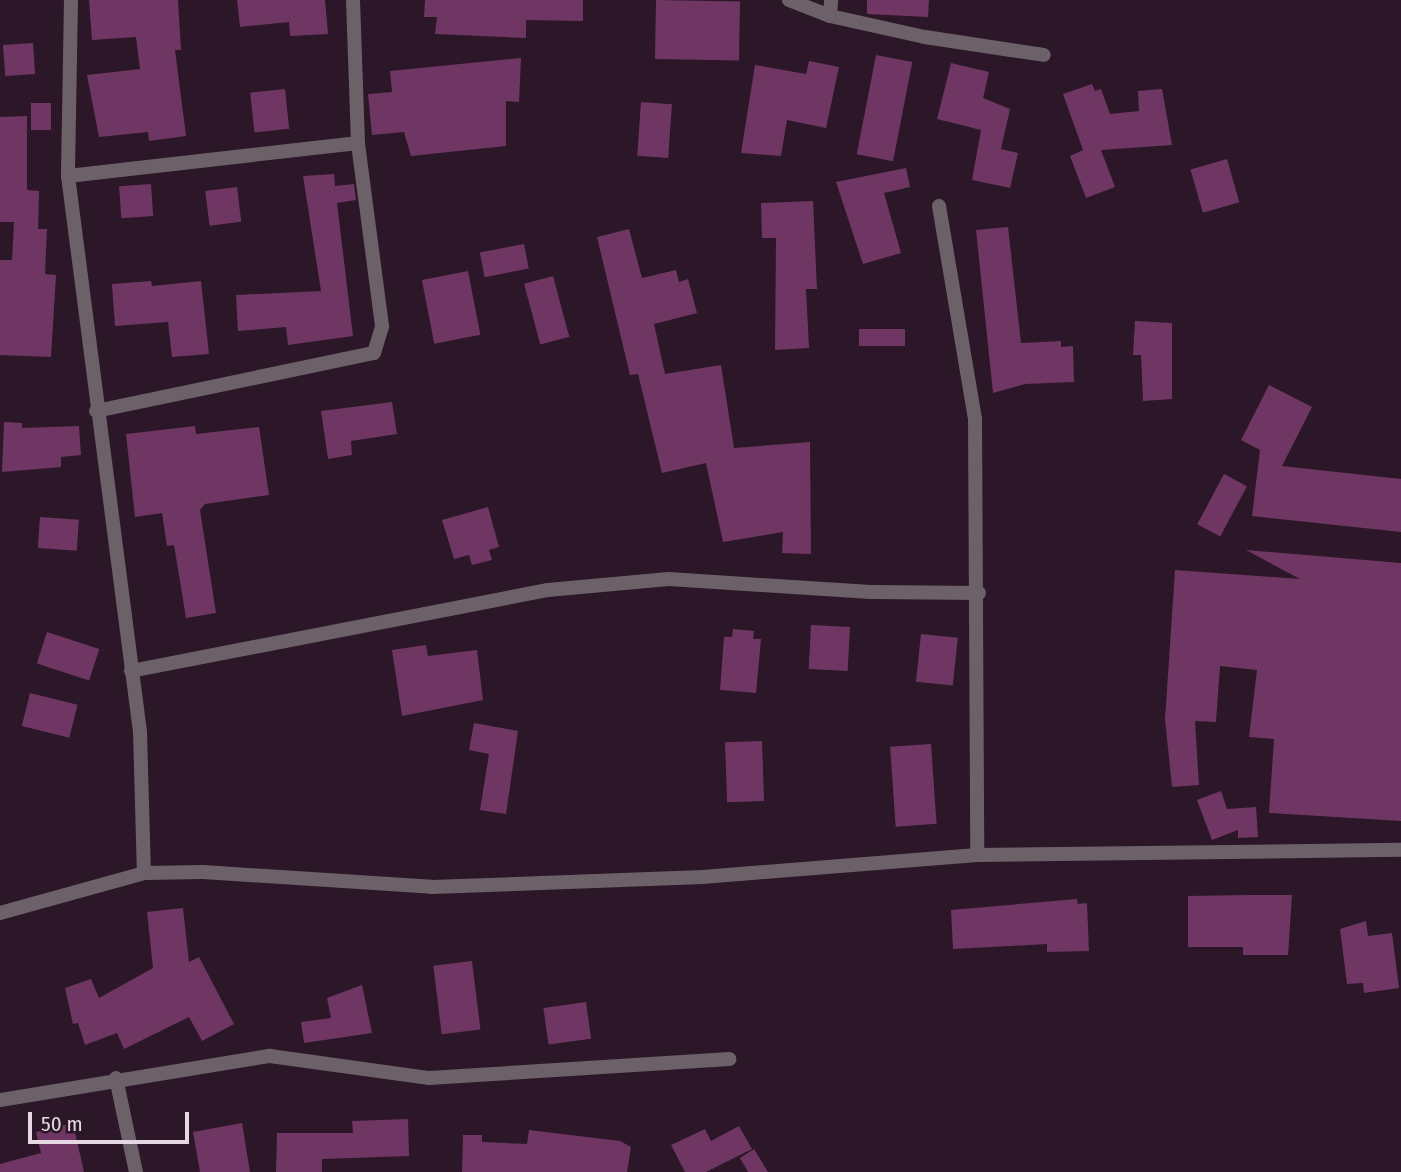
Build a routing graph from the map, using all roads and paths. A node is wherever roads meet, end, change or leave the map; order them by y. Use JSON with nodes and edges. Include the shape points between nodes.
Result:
{"nodes":[{"id":1,"x":71,"y":0,"type":"edge"},
{"id":2,"x":353,"y":0,"type":"edge"},
{"id":3,"x":789,"y":0,"type":"edge"},
{"id":4,"x":831,"y":0,"type":"edge"},
{"id":5,"x":830,"y":16,"type":"junction"},
{"id":6,"x":1044,"y":55,"type":"dead end"},
{"id":7,"x":358,"y":143,"type":"junction"},
{"id":8,"x":68,"y":176,"type":"junction"},
{"id":9,"x":939,"y":206,"type":"dead end"},
{"id":10,"x":96,"y":411,"type":"junction"},
{"id":11,"x":979,"y":593,"type":"junction"},
{"id":12,"x":131,"y":671,"type":"junction"},
{"id":13,"x":1401,"y":850,"type":"edge"},
{"id":14,"x":976,"y":855,"type":"junction"},
{"id":15,"x":144,"y":873,"type":"junction"},
{"id":16,"x":0,"y":913,"type":"edge"},
{"id":17,"x":729,"y":1059,"type":"dead end"},
{"id":18,"x":116,"y":1078,"type":"junction"},
{"id":19,"x":0,"y":1100,"type":"edge"},
{"id":20,"x":136,"y":1172,"type":"edge"}],
"edges":[{"from":1,"to":8,"type":"street"},
{"from":2,"to":7,"type":"street"},
{"from":3,"to":5,"type":"street"},
{"from":4,"to":5,"type":"street"},
{"from":5,"to":6,"type":"street"},
{"from":7,"to":8,"type":"street"},
{"from":7,"to":10,"type":"street","via":[[382,326],[374,353]]},
{"from":8,"to":10,"type":"street"},
{"from":9,"to":11,"type":"street","via":[[975,418]]},
{"from":10,"to":12,"type":"street"},
{"from":11,"to":12,"type":"street","via":[[872,592],[668,579],[548,590]]},
{"from":11,"to":14,"type":"street"},
{"from":12,"to":15,"type":"street","via":[[140,732]]},
{"from":13,"to":14,"type":"street"},
{"from":14,"to":15,"type":"street","via":[[703,877],[432,887],[204,872]]},
{"from":15,"to":16,"type":"street"},
{"from":17,"to":18,"type":"street","via":[[429,1078],[270,1056]]},
{"from":18,"to":19,"type":"street"},
{"from":18,"to":20,"type":"street"}]}
